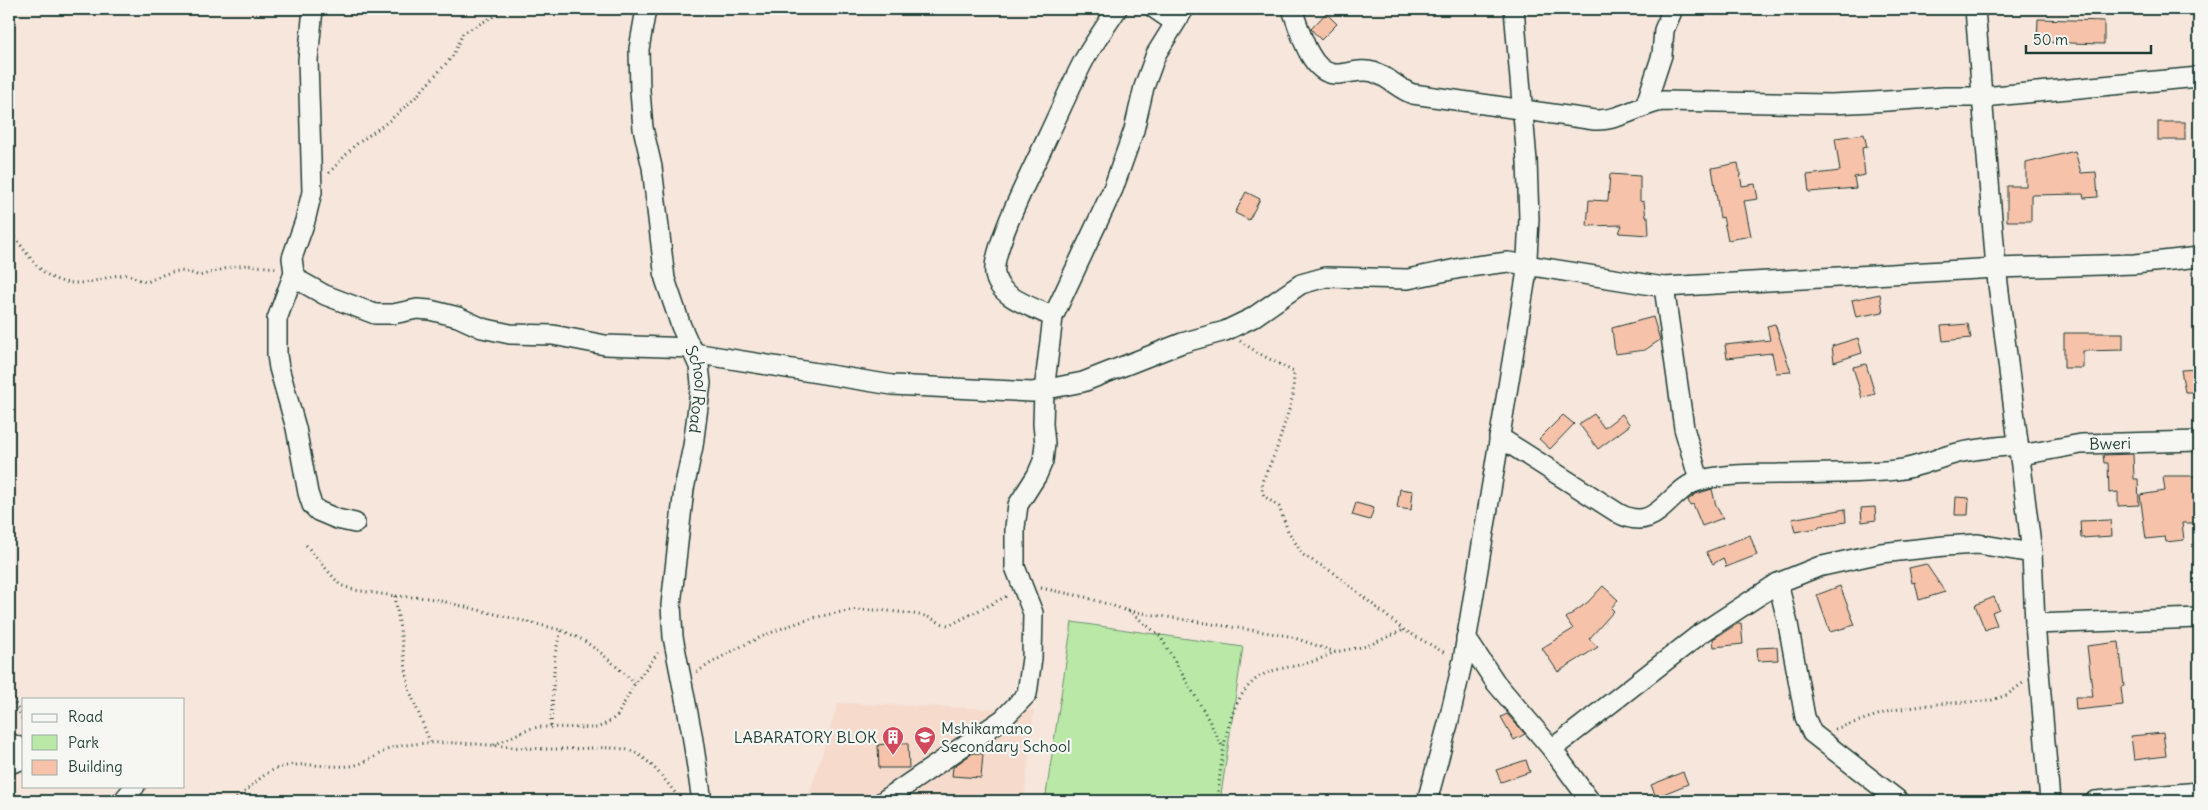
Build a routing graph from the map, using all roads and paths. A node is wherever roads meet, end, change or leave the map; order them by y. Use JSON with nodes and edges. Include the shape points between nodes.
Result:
{"nodes":[{"id":1,"x":313,"y":9,"type":"edge"},
{"id":2,"x":507,"y":9,"type":"edge"},
{"id":3,"x":646,"y":9,"type":"edge"},
{"id":4,"x":1117,"y":9,"type":"edge"},
{"id":5,"x":1155,"y":9,"type":"edge"},
{"id":6,"x":1292,"y":9,"type":"edge"},
{"id":7,"x":1514,"y":9,"type":"edge"},
{"id":8,"x":1673,"y":9,"type":"edge"},
{"id":9,"x":1975,"y":9,"type":"edge"},
{"id":10,"x":1179,"y":15,"type":"edge"},
{"id":11,"x":2199,"y":77,"type":"edge"},
{"id":12,"x":1983,"y":97,"type":"junction"},
{"id":13,"x":1646,"y":104,"type":"junction"},
{"id":14,"x":1523,"y":110,"type":"junction"},
{"id":15,"x":312,"y":192,"type":"junction"},
{"id":16,"x":9,"y":229,"type":"edge"},
{"id":17,"x":2199,"y":257,"type":"edge"},
{"id":18,"x":1528,"y":264,"type":"junction"},
{"id":19,"x":1996,"y":268,"type":"junction"},
{"id":20,"x":293,"y":271,"type":"junction"},
{"id":21,"x":1664,"y":287,"type":"junction"},
{"id":22,"x":1053,"y":317,"type":"junction"},
{"id":23,"x":1225,"y":331,"type":"junction"},
{"id":24,"x":693,"y":351,"type":"junction"},
{"id":25,"x":1044,"y":391,"type":"junction"},
{"id":26,"x":1499,"y":437,"type":"junction"},
{"id":27,"x":2199,"y":441,"type":"edge"},
{"id":28,"x":2020,"y":450,"type":"junction"},
{"id":29,"x":1699,"y":480,"type":"junction"},
{"id":30,"x":355,"y":523,"type":"dead end"},
{"id":31,"x":306,"y":544,"type":"dead end"},
{"id":32,"x":2032,"y":553,"type":"junction"},
{"id":33,"x":1015,"y":567,"type":"junction"},
{"id":34,"x":1778,"y":583,"type":"junction"},
{"id":35,"x":1023,"y":585,"type":"junction"},
{"id":36,"x":395,"y":596,"type":"junction"},
{"id":37,"x":1129,"y":611,"type":"junction"},
{"id":38,"x":2199,"y":618,"type":"edge"},
{"id":39,"x":2035,"y":624,"type":"junction"},
{"id":40,"x":561,"y":630,"type":"junction"},
{"id":41,"x":1404,"y":630,"type":"junction"},
{"id":42,"x":672,"y":637,"type":"junction"},
{"id":43,"x":1466,"y":638,"type":"junction"},
{"id":44,"x":1335,"y":652,"type":"junction"},
{"id":45,"x":1462,"y":660,"type":"junction"},
{"id":46,"x":2038,"y":671,"type":"junction"},
{"id":47,"x":682,"y":682,"type":"junction"},
{"id":48,"x":635,"y":683,"type":"junction"},
{"id":49,"x":9,"y":690,"type":"edge"},
{"id":50,"x":22,"y":719,"type":"edge"},
{"id":51,"x":551,"y":726,"type":"junction"},
{"id":52,"x":1812,"y":733,"type":"junction"},
{"id":53,"x":430,"y":742,"type":"junction"},
{"id":54,"x":9,"y":743,"type":"edge"},
{"id":55,"x":493,"y":745,"type":"junction"},
{"id":56,"x":22,"y":748,"type":"edge"},
{"id":57,"x":1223,"y":748,"type":"junction"},
{"id":58,"x":1552,"y":749,"type":"junction"},
{"id":59,"x":22,"y":760,"type":"edge"},
{"id":60,"x":9,"y":764,"type":"edge"},
{"id":61,"x":133,"y":788,"type":"edge"},
{"id":62,"x":2199,"y":792,"type":"edge"},
{"id":63,"x":702,"y":794,"type":"edge"},
{"id":64,"x":122,"y":801,"type":"edge"},
{"id":65,"x":232,"y":801,"type":"edge"},
{"id":66,"x":681,"y":801,"type":"edge"},
{"id":67,"x":718,"y":801,"type":"edge"},
{"id":68,"x":884,"y":801,"type":"edge"},
{"id":69,"x":1217,"y":801,"type":"edge"},
{"id":70,"x":1427,"y":801,"type":"edge"},
{"id":71,"x":1590,"y":801,"type":"edge"},
{"id":72,"x":1899,"y":801,"type":"edge"},
{"id":73,"x":2050,"y":801,"type":"edge"},
{"id":74,"x":2095,"y":801,"type":"edge"}],
"edges":[{"from":1,"to":15,"type":"street","via":[[308,60]]},
{"from":2,"to":15,"type":"path","via":[[464,33],[452,57],[414,98],[354,146]]},
{"from":3,"to":24,"type":"street","name":"School Road","via":[[639,49],[643,128],[652,167],[665,279]]},
{"from":4,"to":22,"type":"street","via":[[1085,59],[1028,177],[995,262],[995,274],[1001,289]]},
{"from":5,"to":10,"type":"street"},
{"from":6,"to":14,"type":"street","via":[[1306,48],[1321,68],[1330,73],[1370,71],[1412,94]]},
{"from":7,"to":14,"type":"street"},
{"from":8,"to":13,"type":"street","via":[[1664,30],[1662,56]]},
{"from":9,"to":12,"type":"street"},
{"from":10,"to":22,"type":"street","via":[[1156,54],[1113,189]]},
{"from":11,"to":12,"type":"street"},
{"from":12,"to":13,"type":"street","via":[[1831,104],[1679,100]]},
{"from":12,"to":19,"type":"street"},
{"from":13,"to":14,"type":"street","via":[[1600,120]]},
{"from":14,"to":18,"type":"street"},
{"from":15,"to":20,"type":"street","via":[[292,258]]},
{"from":16,"to":20,"type":"path","via":[[34,262],[50,278],[62,282],[84,283],[120,275],[146,282],[176,270],[199,276],[246,265]]},
{"from":17,"to":19,"type":"street","via":[[2135,264]]},
{"from":18,"to":21,"type":"street"},
{"from":18,"to":23,"type":"street","via":[[1497,263],[1408,279],[1318,278],[1301,284],[1252,318]]},
{"from":18,"to":26,"type":"street"},
{"from":19,"to":21,"type":"street"},
{"from":19,"to":28,"type":"street"},
{"from":20,"to":24,"type":"street","via":[[300,281],[325,295],[375,314],[430,310],[510,334],[553,335],[605,345]]},
{"from":20,"to":30,"type":"street","via":[[277,319],[277,355],[296,428],[308,493],[318,512]]},
{"from":21,"to":29,"type":"street","via":[[1684,428]]},
{"from":22,"to":25,"type":"street"},
{"from":23,"to":25,"type":"street","via":[[1175,346],[1083,382]]},
{"from":23,"to":41,"type":"path","via":[[1260,354],[1292,369],[1295,376],[1281,435],[1263,480],[1264,496],[1280,507],[1288,532],[1303,554],[1334,573]]},
{"from":24,"to":25,"type":"street","via":[[892,385]]},
{"from":24,"to":42,"type":"street","name":"School Road","via":[[701,383],[679,531],[671,605]]},
{"from":25,"to":33,"type":"street","via":[[1043,462],[1018,505]]},
{"from":26,"to":29,"type":"street","via":[[1628,519],[1651,516]]},
{"from":26,"to":43,"type":"street"},
{"from":27,"to":28,"type":"street","name":"Bweri","via":[[2081,444]]},
{"from":28,"to":29,"type":"street","name":"Bweri","via":[[1982,448],[1898,470],[1724,475]]},
{"from":28,"to":32,"type":"street"},
{"from":31,"to":36,"type":"path","via":[[340,585]]},
{"from":32,"to":34,"type":"street","via":[[1978,544],[1882,553],[1818,567]]},
{"from":32,"to":39,"type":"street"},
{"from":33,"to":35,"type":"street"},
{"from":33,"to":47,"type":"path","via":[[1008,596],[950,625],[924,616],[874,610],[833,615],[787,627],[755,640]]},
{"from":34,"to":52,"type":"street","via":[[1805,717]]},
{"from":34,"to":58,"type":"street","via":[[1700,634]]},
{"from":35,"to":37,"type":"path","via":[[1085,597]]},
{"from":35,"to":68,"type":"street","via":[[1033,613],[1034,628],[1027,694],[1002,720]]},
{"from":36,"to":40,"type":"path","via":[[429,598]]},
{"from":36,"to":53,"type":"path","via":[[409,690]]},
{"from":37,"to":44,"type":"path","via":[[1289,636]]},
{"from":37,"to":57,"type":"path","via":[[1160,636]]},
{"from":38,"to":39,"type":"street"},
{"from":39,"to":46,"type":"street"},
{"from":40,"to":48,"type":"path","via":[[595,649]]},
{"from":40,"to":51,"type":"path","via":[[555,654]]},
{"from":41,"to":44,"type":"path","via":[[1367,646]]},
{"from":41,"to":45,"type":"path","via":[[1435,649]]},
{"from":42,"to":47,"type":"street","name":"School Road"},
{"from":42,"to":48,"type":"path"},
{"from":43,"to":45,"type":"street"},
{"from":43,"to":58,"type":"street","via":[[1496,682]]},
{"from":44,"to":57,"type":"path","via":[[1315,661],[1269,672],[1252,681],[1240,695]]},
{"from":45,"to":70,"type":"street"},
{"from":46,"to":52,"type":"path","via":[[2007,695],[1988,701],[1893,710],[1842,728]]},
{"from":46,"to":73,"type":"street"},
{"from":47,"to":63,"type":"street","name":"School Road"},
{"from":48,"to":51,"type":"path","via":[[617,716],[607,723],[597,728]]},
{"from":49,"to":50,"type":"path"},
{"from":51,"to":55,"type":"path","via":[[528,729]]},
{"from":52,"to":72,"type":"street"},
{"from":53,"to":55,"type":"path"},
{"from":53,"to":65,"type":"path","via":[[397,747],[351,766],[298,765],[276,769]]},
{"from":54,"to":56,"type":"street"},
{"from":55,"to":66,"type":"path","via":[[634,752],[658,773]]},
{"from":57,"to":69,"type":"path"},
{"from":58,"to":71,"type":"street"},
{"from":59,"to":60,"type":"street"},
{"from":61,"to":64,"type":"street"},
{"from":62,"to":74,"type":"street"},
{"from":63,"to":67,"type":"street"}]}
